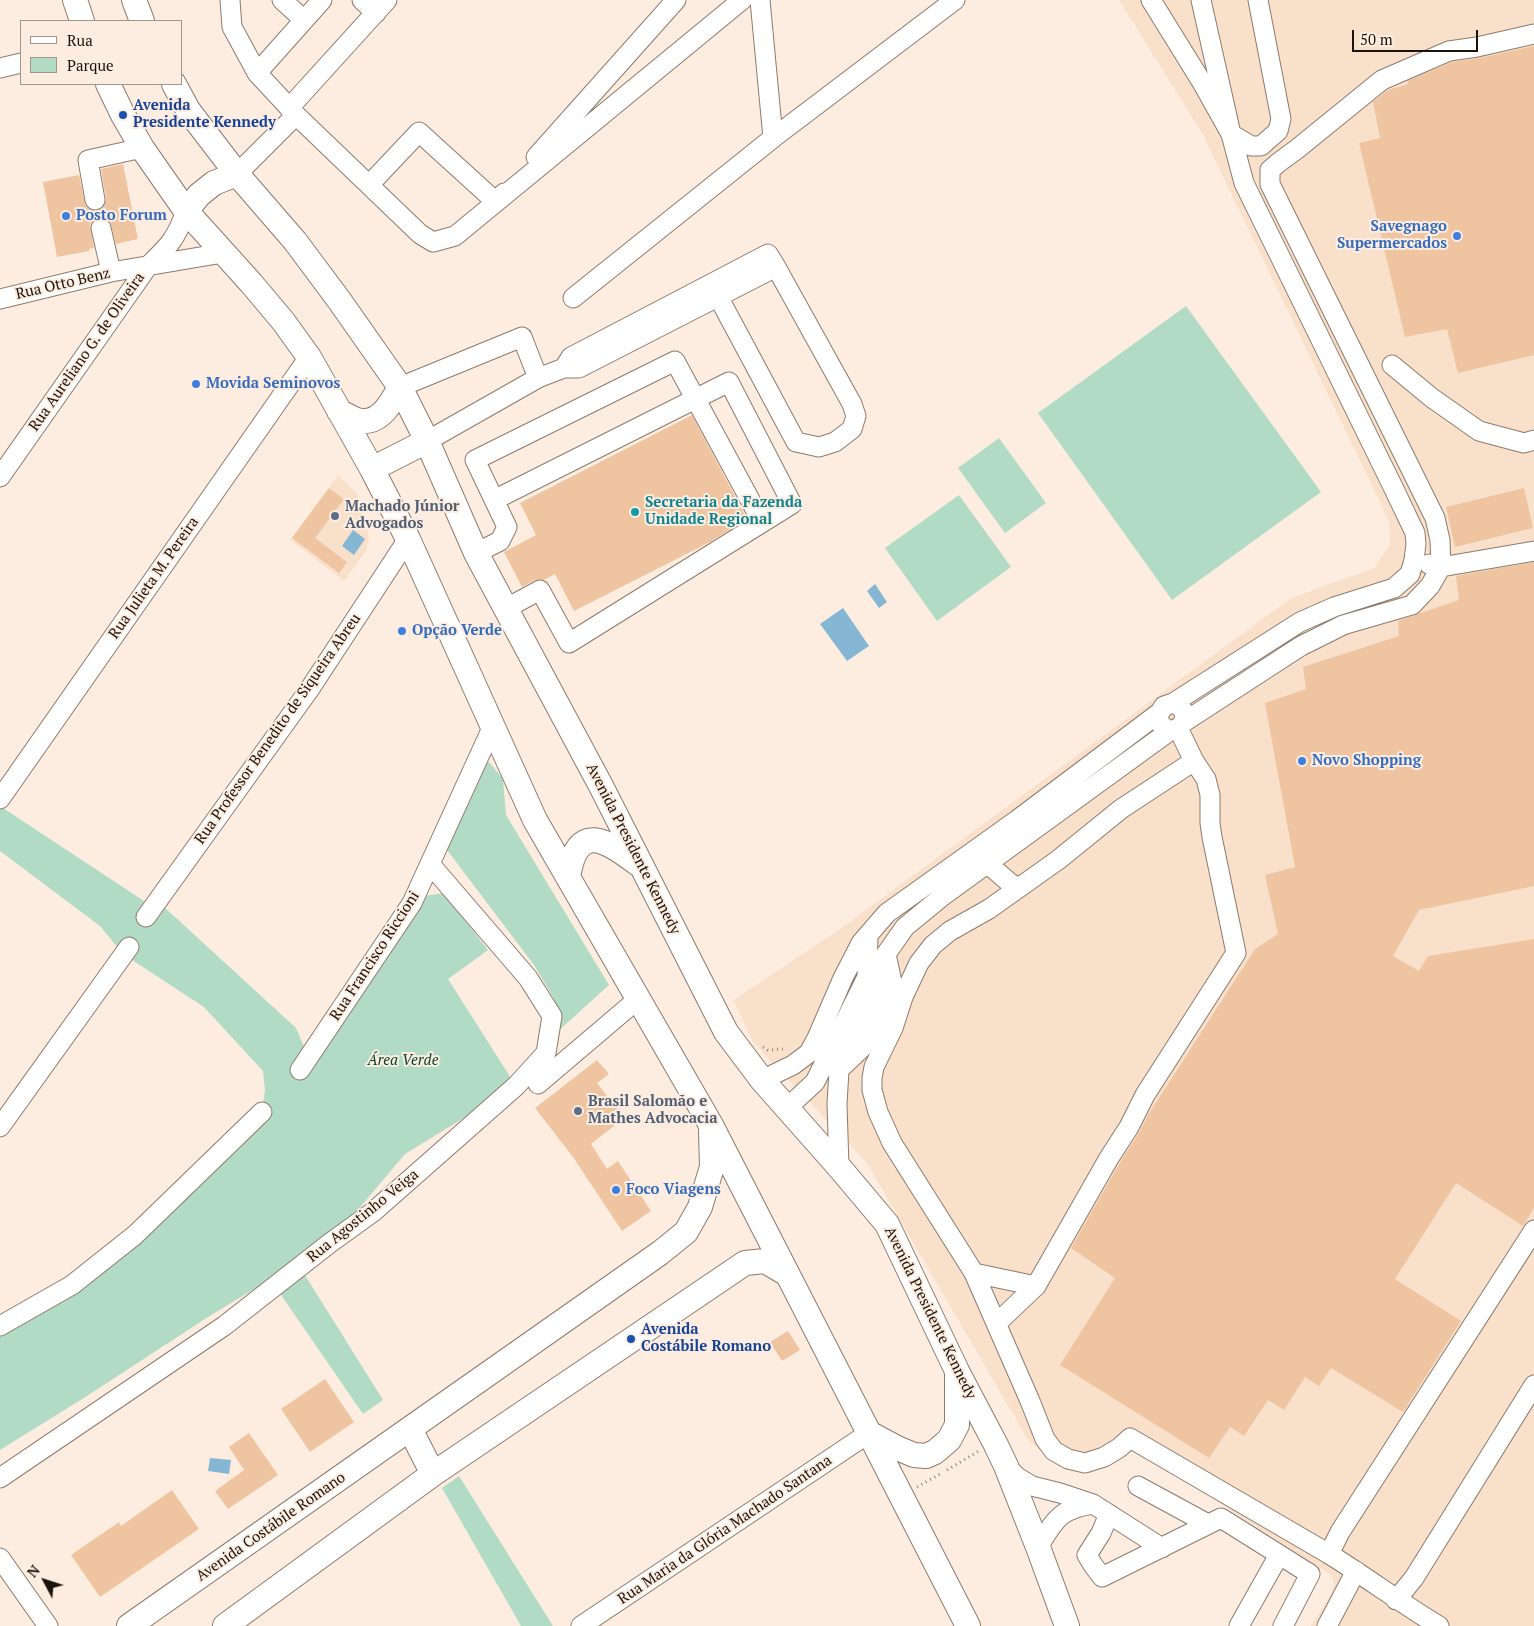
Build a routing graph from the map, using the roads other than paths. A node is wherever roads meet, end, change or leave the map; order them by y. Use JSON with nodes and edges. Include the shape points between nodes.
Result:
{"nodes":[{"id":1,"x":75,"y":0,"type":"edge"},
{"id":2,"x":134,"y":0,"type":"edge"},
{"id":3,"x":230,"y":0,"type":"edge"},
{"id":4,"x":282,"y":0,"type":"edge"},
{"id":5,"x":322,"y":0,"type":"edge"},
{"id":6,"x":362,"y":0,"type":"edge"},
{"id":7,"x":676,"y":0,"type":"edge"},
{"id":8,"x":742,"y":0,"type":"edge"},
{"id":9,"x":760,"y":0,"type":"edge"},
{"id":10,"x":955,"y":0,"type":"edge"},
{"id":11,"x":1150,"y":0,"type":"edge"},
{"id":12,"x":1201,"y":0,"type":"edge"},
{"id":13,"x":1258,"y":0,"type":"edge"},
{"id":14,"x":382,"y":6,"type":"edge"},
{"id":15,"x":82,"y":20,"type":"edge"},
{"id":16,"x":142,"y":20,"type":"edge"},
{"id":17,"x":304,"y":20,"type":"junction"},
{"id":18,"x":1534,"y":34,"type":"edge"},
{"id":19,"x":20,"y":63,"type":"edge"},
{"id":20,"x":0,"y":68,"type":"edge"},
{"id":21,"x":257,"y":73,"type":"junction"},
{"id":22,"x":108,"y":85,"type":"edge"},
{"id":23,"x":175,"y":85,"type":"edge"},
{"id":24,"x":293,"y":112,"type":"junction"},
{"id":25,"x":1231,"y":134,"type":"junction"},
{"id":26,"x":773,"y":138,"type":"junction"},
{"id":27,"x":142,"y":148,"type":"junction"},
{"id":28,"x":237,"y":174,"type":"junction"},
{"id":29,"x":369,"y":185,"type":"junction"},
{"id":30,"x":95,"y":200,"type":"tunnel mouth"},
{"id":31,"x":496,"y":202,"type":"junction"},
{"id":32,"x":186,"y":211,"type":"junction"},
{"id":33,"x":102,"y":228,"type":"tunnel mouth"},
{"id":34,"x":223,"y":253,"type":"junction"},
{"id":35,"x":148,"y":266,"type":"junction"},
{"id":36,"x":111,"y":272,"type":"junction"},
{"id":37,"x":714,"y":290,"type":"junction"},
{"id":38,"x":573,"y":298,"type":"dead end"},
{"id":39,"x":0,"y":299,"type":"edge"},
{"id":40,"x":309,"y":357,"type":"junction"},
{"id":41,"x":1392,"y":365,"type":"dead end"},
{"id":42,"x":538,"y":378,"type":"junction"},
{"id":43,"x":400,"y":387,"type":"junction"},
{"id":44,"x":695,"y":398,"type":"junction"},
{"id":45,"x":339,"y":412,"type":"junction"},
{"id":46,"x":1534,"y":440,"type":"edge"},
{"id":47,"x":426,"y":442,"type":"junction"},
{"id":48,"x":372,"y":470,"type":"junction"},
{"id":49,"x":0,"y":477,"type":"edge"},
{"id":50,"x":494,"y":500,"type":"junction"},
{"id":51,"x":762,"y":522,"type":"junction"},
{"id":52,"x":408,"y":539,"type":"junction"},
{"id":53,"x":1534,"y":551,"type":"edge"},
{"id":54,"x":476,"y":553,"type":"junction"},
{"id":55,"x":1414,"y":560,"type":"junction"},
{"id":56,"x":1441,"y":567,"type":"junction"},
{"id":57,"x":506,"y":610,"type":"junction"},
{"id":58,"x":1166,"y":708,"type":"junction"},
{"id":59,"x":1178,"y":727,"type":"junction"},
{"id":60,"x":492,"y":728,"type":"junction"},
{"id":61,"x":1194,"y":761,"type":"junction"},
{"id":62,"x":0,"y":799,"type":"edge"},
{"id":63,"x":430,"y":864,"type":"junction"},
{"id":64,"x":988,"y":864,"type":"junction"},
{"id":65,"x":644,"y":868,"type":"junction"},
{"id":66,"x":568,"y":877,"type":"junction"},
{"id":67,"x":1019,"y":888,"type":"junction"},
{"id":68,"x":146,"y":917,"type":"dead end"},
{"id":69,"x":868,"y":934,"type":"junction"},
{"id":70,"x":129,"y":947,"type":"dead end"},
{"id":71,"x":638,"y":999,"type":"junction"},
{"id":72,"x":300,"y":1070,"type":"dead end"},
{"id":73,"x":762,"y":1080,"type":"junction"},
{"id":74,"x":538,"y":1084,"type":"dead end"},
{"id":75,"x":787,"y":1108,"type":"junction"},
{"id":76,"x":262,"y":1112,"type":"dead end"},
{"id":77,"x":711,"y":1125,"type":"junction"},
{"id":78,"x":0,"y":1127,"type":"edge"},
{"id":79,"x":840,"y":1167,"type":"junction"},
{"id":80,"x":1534,"y":1230,"type":"edge"},
{"id":81,"x":974,"y":1273,"type":"junction"},
{"id":82,"x":787,"y":1274,"type":"junction"},
{"id":83,"x":1036,"y":1286,"type":"junction"},
{"id":84,"x":997,"y":1322,"type":"junction"},
{"id":85,"x":0,"y":1326,"type":"edge"},
{"id":86,"x":957,"y":1371,"type":"junction"},
{"id":87,"x":1534,"y":1385,"type":"edge"},
{"id":88,"x":410,"y":1429,"type":"junction"},
{"id":89,"x":869,"y":1433,"type":"junction"},
{"id":90,"x":1006,"y":1466,"type":"junction"},
{"id":91,"x":433,"y":1474,"type":"junction"},
{"id":92,"x":0,"y":1478,"type":"edge"},
{"id":93,"x":1138,"y":1486,"type":"dead end"},
{"id":94,"x":1093,"y":1504,"type":"junction"},
{"id":95,"x":1109,"y":1514,"type":"junction"},
{"id":96,"x":1208,"y":1524,"type":"junction"},
{"id":97,"x":1038,"y":1547,"type":"junction"},
{"id":98,"x":1162,"y":1548,"type":"junction"},
{"id":99,"x":1279,"y":1554,"type":"junction"},
{"id":100,"x":1329,"y":1554,"type":"junction"},
{"id":101,"x":0,"y":1558,"type":"edge"},
{"id":102,"x":1356,"y":1571,"type":"junction"},
{"id":103,"x":1396,"y":1600,"type":"junction"},
{"id":104,"x":964,"y":1624,"type":"edge"},
{"id":105,"x":48,"y":1626,"type":"edge"},
{"id":106,"x":129,"y":1626,"type":"edge"},
{"id":107,"x":225,"y":1626,"type":"edge"},
{"id":108,"x":581,"y":1626,"type":"edge"},
{"id":109,"x":1067,"y":1626,"type":"edge"},
{"id":110,"x":1239,"y":1626,"type":"edge"},
{"id":111,"x":1283,"y":1626,"type":"edge"},
{"id":112,"x":1327,"y":1626,"type":"edge"},
{"id":113,"x":1439,"y":1626,"type":"edge"}],
"edges":[{"from":1,"to":15,"type":"main road"},
{"from":2,"to":16,"type":"main road"},
{"from":3,"to":21,"type":"street","via":[[232,27]]},
{"from":4,"to":17,"type":"street"},
{"from":5,"to":17,"type":"street"},
{"from":6,"to":14,"type":"street"},
{"from":7,"to":31,"type":"street"},
{"from":8,"to":31,"type":"street"},
{"from":9,"to":26,"type":"street"},
{"from":10,"to":26,"type":"street"},
{"from":11,"to":25,"type":"street"},
{"from":12,"to":25,"type":"street"},
{"from":13,"to":25,"type":"street","via":[[1281,119],[1278,131],[1261,146],[1251,146]]},
{"from":14,"to":24,"type":"street"},
{"from":17,"to":21,"type":"street"},
{"from":18,"to":56,"type":"street","via":[[1449,51],[1382,80],[1270,170],[1270,184],[1435,518]]},
{"from":19,"to":20,"type":"street"},
{"from":21,"to":24,"type":"street"},
{"from":22,"to":27,"type":"main road"},
{"from":23,"to":28,"type":"main road","name":"Avenida Presidente Kennedy","via":[[188,110]]},
{"from":24,"to":28,"type":"street"},
{"from":24,"to":29,"type":"street"},
{"from":25,"to":55,"type":"street","via":[[1244,183],[1415,533]]},
{"from":26,"to":38,"type":"street"},
{"from":27,"to":30,"type":"street","via":[[88,160]]},
{"from":27,"to":32,"type":"main road"},
{"from":28,"to":32,"type":"main road","via":[[214,183]]},
{"from":28,"to":43,"type":"main road","name":"Avenida Presidente Kennedy","via":[[295,241]]},
{"from":29,"to":31,"type":"street","via":[[420,234],[433,242],[455,236]]},
{"from":29,"to":31,"type":"street","via":[[419,132]]},
{"from":32,"to":34,"type":"main road"},
{"from":32,"to":35,"type":"street","via":[[172,243]]},
{"from":33,"to":36,"type":"street"},
{"from":34,"to":35,"type":"street","name":"Rua Aureliano G. de Oliveira"},
{"from":34,"to":40,"type":"main road","via":[[258,290]]},
{"from":35,"to":36,"type":"street","name":"Rua Otto Benz"},
{"from":35,"to":49,"type":"street","name":"Rua Aureliano G. de Oliveira"},
{"from":36,"to":39,"type":"street","name":"Rua Otto Benz"},
{"from":37,"to":37,"type":"street","via":[[776,267],[852,404],[856,416],[852,429],[835,442],[819,448],[796,442]]},
{"from":37,"to":42,"type":"street","via":[[579,368],[564,368]]},
{"from":40,"to":45,"type":"main road"},
{"from":40,"to":62,"type":"street","name":"Rua Julieta M. Pereira"},
{"from":41,"to":46,"type":"street","via":[[1480,431],[1524,443]]},
{"from":42,"to":43,"type":"street","via":[[522,337]]},
{"from":42,"to":47,"type":"street"},
{"from":43,"to":45,"type":"main road","via":[[391,404],[373,419],[361,421]]},
{"from":43,"to":47,"type":"main road","name":"Avenida Presidente Kennedy"},
{"from":44,"to":50,"type":"street"},
{"from":44,"to":50,"type":"street","via":[[675,361],[475,460]]},
{"from":44,"to":51,"type":"street"},
{"from":44,"to":51,"type":"street","via":[[729,382],[792,504]]},
{"from":45,"to":48,"type":"main road"},
{"from":47,"to":48,"type":"main road"},
{"from":47,"to":54,"type":"main road","name":"Avenida Presidente Kennedy"},
{"from":48,"to":52,"type":"main road"},
{"from":50,"to":54,"type":"street","via":[[507,528],[500,540]]},
{"from":51,"to":57,"type":"street","via":[[569,643],[540,590]]},
{"from":52,"to":60,"type":"main road"},
{"from":52,"to":68,"type":"street","name":"Rua Professor Benedito de Siqueira Abreu","via":[[309,690]]},
{"from":53,"to":56,"type":"street"},
{"from":54,"to":57,"type":"main road","name":"Avenida Presidente Kennedy"},
{"from":55,"to":56,"type":"street"},
{"from":55,"to":58,"type":"street","via":[[1410,574],[1394,588],[1334,607],[1300,622]]},
{"from":56,"to":59,"type":"street","via":[[1430,586],[1412,605],[1343,625],[1301,646]]},
{"from":57,"to":65,"type":"main road","name":"Avenida Presidente Kennedy"},
{"from":58,"to":59,"type":"street","via":[[1159,721],[1163,727]]},
{"from":58,"to":69,"type":"street","via":[[887,912]]},
{"from":59,"to":61,"type":"street"},
{"from":59,"to":64,"type":"street"},
{"from":60,"to":63,"type":"street","name":"Rua Francisco Riccioni"},
{"from":60,"to":66,"type":"main road","via":[[535,820]]},
{"from":61,"to":67,"type":"street","via":[[1121,809]]},
{"from":61,"to":83,"type":"street","via":[[1206,779],[1210,795],[1212,837],[1236,953],[1145,1095]]},
{"from":63,"to":72,"type":"street","name":"Rua Francisco Riccioni","via":[[412,903]]},
{"from":63,"to":92,"type":"street","name":"Rua Agostinho Veiga","via":[[528,978],[552,1016],[546,1053],[516,1086],[372,1212],[224,1326]]},
{"from":64,"to":67,"type":"street"},
{"from":64,"to":79,"type":"street","via":[[944,894],[905,927],[886,954],[892,982],[889,991],[865,1044],[838,1070]]},
{"from":65,"to":66,"type":"main road","via":[[613,846],[592,839],[584,842],[570,862]]},
{"from":65,"to":73,"type":"main road","name":"Avenida Presidente Kennedy","via":[[726,1032]]},
{"from":66,"to":71,"type":"main road"},
{"from":67,"to":81,"type":"street","via":[[933,945],[919,964],[903,997],[872,1078],[878,1112],[892,1142]]},
{"from":69,"to":73,"type":"street","via":[[843,978],[809,1053]]},
{"from":69,"to":75,"type":"street","via":[[867,977],[815,1082]]},
{"from":70,"to":78,"type":"street"},
{"from":71,"to":74,"type":"street"},
{"from":71,"to":77,"type":"main road"},
{"from":73,"to":75,"type":"main road","name":"Avenida Presidente Kennedy"},
{"from":75,"to":79,"type":"main road","name":"Avenida Presidente Kennedy"},
{"from":76,"to":85,"type":"street","via":[[135,1235],[72,1285]]},
{"from":77,"to":82,"type":"main road"},
{"from":77,"to":88,"type":"main road","name":"Avenida Costábile Romano","via":[[712,1167],[700,1207],[686,1232]]},
{"from":79,"to":86,"type":"main road","name":"Avenida Presidente Kennedy","via":[[887,1224]]},
{"from":80,"to":100,"type":"street"},
{"from":81,"to":83,"type":"street"},
{"from":81,"to":84,"type":"street"},
{"from":82,"to":89,"type":"main road"},
{"from":82,"to":91,"type":"main road","via":[[766,1261],[745,1263]]},
{"from":83,"to":84,"type":"street"},
{"from":84,"to":100,"type":"street","via":[[1045,1439],[1054,1451],[1068,1459],[1086,1463],[1104,1457],[1130,1438]]},
{"from":86,"to":89,"type":"main road","via":[[957,1425],[949,1440],[935,1452],[926,1456],[914,1455]]},
{"from":86,"to":90,"type":"main road","name":"Avenida Presidente Kennedy"},
{"from":87,"to":103,"type":"street","via":[[1414,1578]]},
{"from":88,"to":91,"type":"main road"},
{"from":88,"to":106,"type":"main road","name":"Avenida Costábile Romano"},
{"from":89,"to":104,"type":"main road"},
{"from":89,"to":108,"type":"street","name":"Rua Maria da Glória Machado Santana"},
{"from":90,"to":94,"type":"street","via":[[1032,1486]]},
{"from":90,"to":97,"type":"main road","name":"Avenida Presidente Kennedy"},
{"from":91,"to":107,"type":"main road"},
{"from":93,"to":96,"type":"street"},
{"from":94,"to":95,"type":"street"},
{"from":94,"to":97,"type":"street","via":[[1075,1507],[1054,1520]]},
{"from":95,"to":98,"type":"street"},
{"from":95,"to":98,"type":"street","via":[[1088,1555],[1102,1577]]},
{"from":96,"to":98,"type":"street"},
{"from":96,"to":99,"type":"street","via":[[1221,1518]]},
{"from":97,"to":109,"type":"main road","name":"Avenida Presidente Kennedy"},
{"from":99,"to":110,"type":"street"},
{"from":99,"to":111,"type":"street","via":[[1310,1574]]},
{"from":100,"to":102,"type":"street"},
{"from":101,"to":105,"type":"street"},
{"from":102,"to":103,"type":"street"},
{"from":102,"to":112,"type":"street"},
{"from":103,"to":113,"type":"street"}]}
